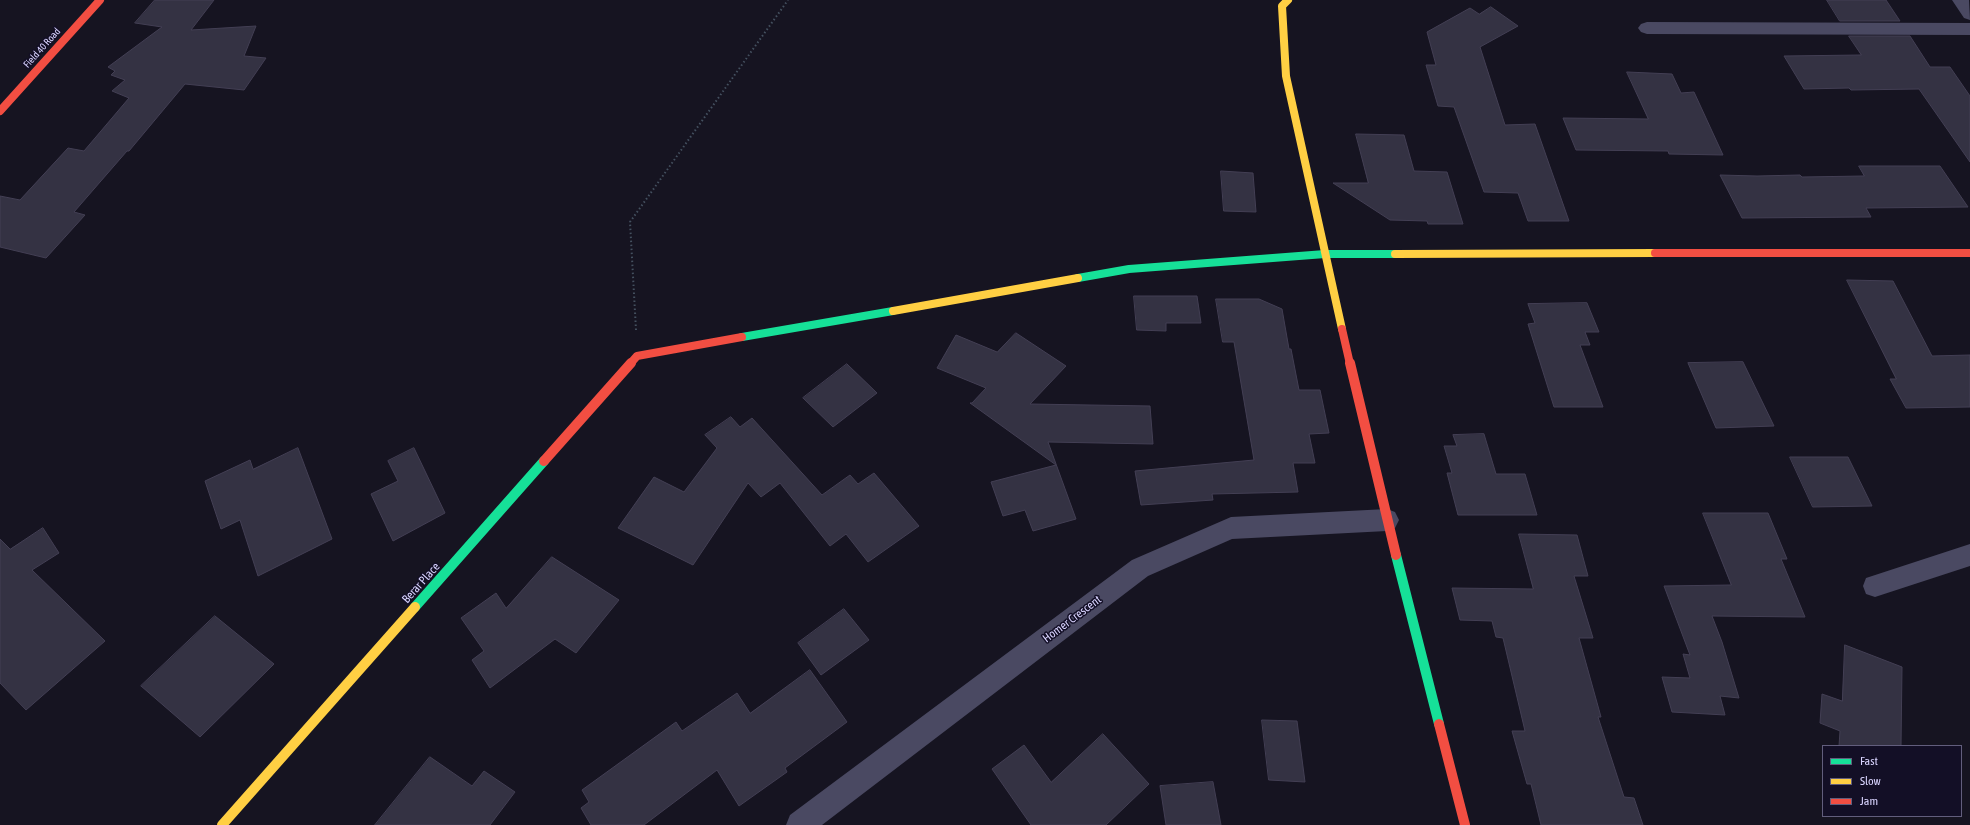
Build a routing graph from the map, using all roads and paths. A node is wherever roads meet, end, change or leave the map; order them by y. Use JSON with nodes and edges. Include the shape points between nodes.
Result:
{"nodes":[{"id":1,"x":100,"y":0,"type":"edge"},
{"id":2,"x":788,"y":0,"type":"edge"},
{"id":3,"x":1288,"y":0,"type":"edge"},
{"id":4,"x":1960,"y":0,"type":"edge"},
{"id":5,"x":1970,"y":14,"type":"edge"},
{"id":6,"x":1647,"y":28,"type":"dead end"},
{"id":7,"x":1970,"y":28,"type":"edge"},
{"id":8,"x":0,"y":112,"type":"edge"},
{"id":9,"x":1970,"y":253,"type":"edge"},
{"id":10,"x":1325,"y":254,"type":"junction"},
{"id":11,"x":638,"y":356,"type":"junction"},
{"id":12,"x":1387,"y":520,"type":"junction"},
{"id":13,"x":1970,"y":555,"type":"edge"},
{"id":14,"x":1875,"y":586,"type":"dead end"},
{"id":15,"x":222,"y":825,"type":"edge"},
{"id":16,"x":800,"y":825,"type":"edge"},
{"id":17,"x":1465,"y":825,"type":"edge"}],
"edges":[{"from":1,"to":8,"type":"street","name":"Field 40 Road"},
{"from":2,"to":11,"type":"path","via":[[630,222]]},
{"from":3,"to":10,"type":"street","via":[[1282,6],[1286,76]]},
{"from":4,"to":5,"type":"street"},
{"from":6,"to":7,"type":"street"},
{"from":9,"to":10,"type":"street"},
{"from":10,"to":11,"type":"street","via":[[1129,269]]},
{"from":10,"to":12,"type":"street"},
{"from":11,"to":15,"type":"street","name":"Berar Place"},
{"from":12,"to":16,"type":"street","name":"Homer Crescent","via":[[1231,528],[1140,568]]},
{"from":12,"to":17,"type":"street"},
{"from":13,"to":14,"type":"street"}]}
